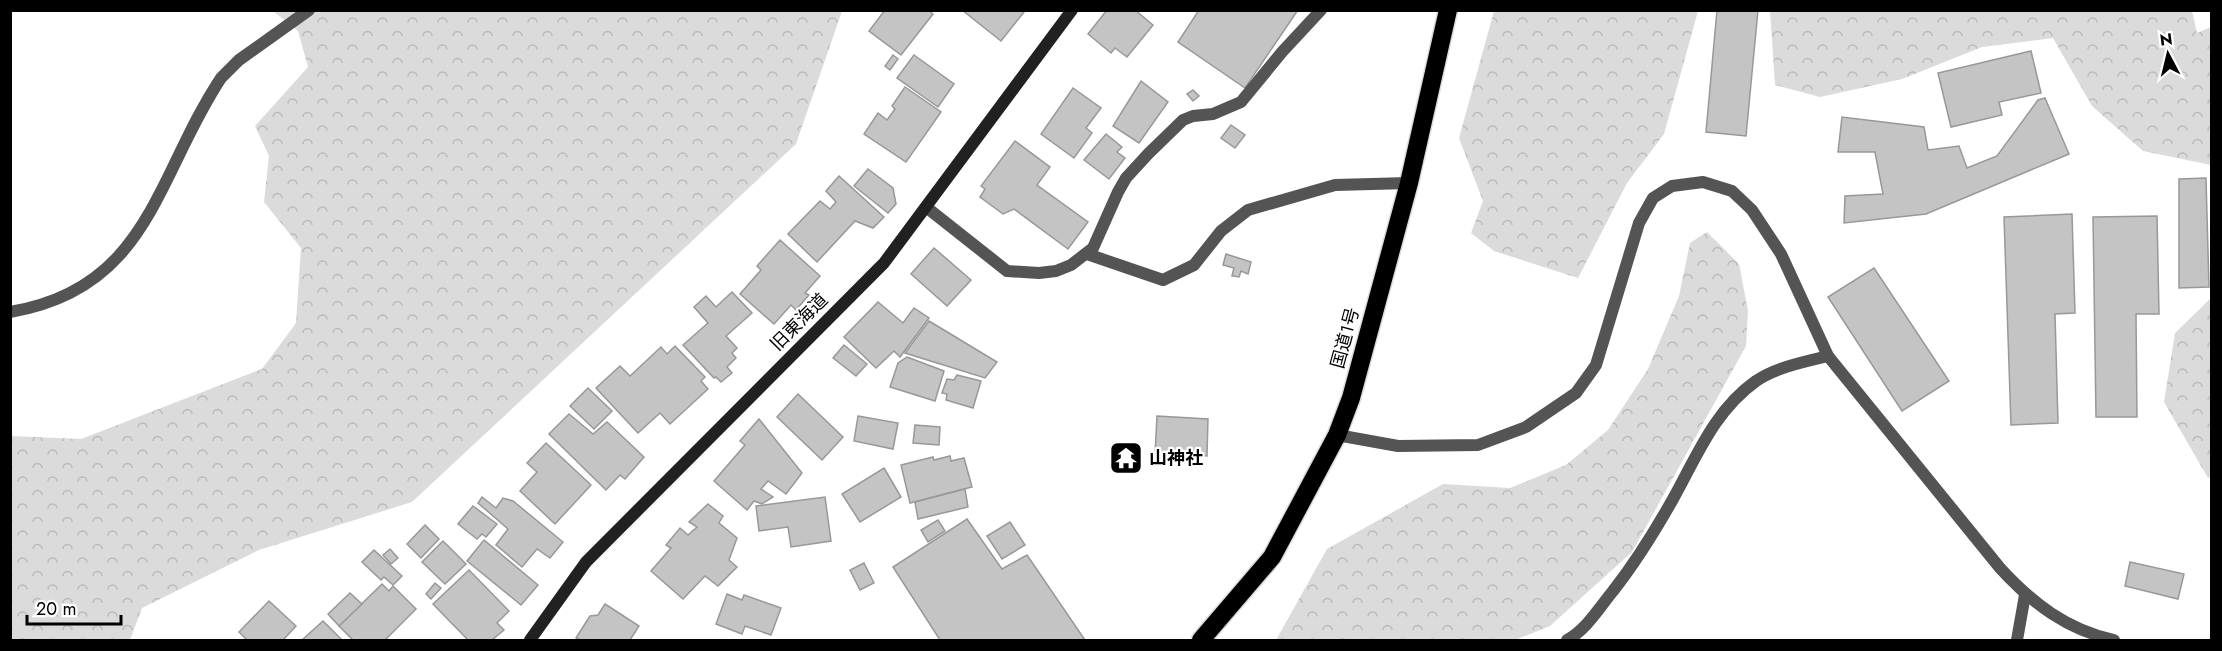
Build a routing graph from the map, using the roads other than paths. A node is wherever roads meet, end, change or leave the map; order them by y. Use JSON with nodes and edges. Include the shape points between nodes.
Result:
{"nodes":[{"id":1,"x":309,"y":10,"type":"edge"},
{"id":2,"x":1072,"y":10,"type":"edge"},
{"id":3,"x":1321,"y":10,"type":"edge"},
{"id":4,"x":1448,"y":10,"type":"edge"},
{"id":5,"x":1409,"y":183,"type":"junction"},
{"id":6,"x":926,"y":207,"type":"junction"},
{"id":7,"x":1087,"y":254,"type":"junction"},
{"id":8,"x":10,"y":312,"type":"edge"},
{"id":9,"x":1828,"y":356,"type":"junction"},
{"id":10,"x":1337,"y":435,"type":"junction"},
{"id":11,"x":2025,"y":595,"type":"junction"},
{"id":12,"x":530,"y":640,"type":"edge"},
{"id":13,"x":1201,"y":640,"type":"edge"},
{"id":14,"x":1566,"y":640,"type":"edge"},
{"id":15,"x":2017,"y":640,"type":"edge"},
{"id":16,"x":2114,"y":640,"type":"edge"}],
"edges":[{"from":1,"to":8,"type":"street","via":[[239,60],[221,78],[149,217],[114,263],[76,290],[46,305]]},
{"from":2,"to":6,"type":"street","name":"旧東海道"},
{"from":3,"to":7,"type":"street","via":[[1241,102],[1213,114],[1183,120],[1148,154],[1126,178],[1101,234]]},
{"from":4,"to":5,"type":"highway","name":"国道1号"},
{"from":5,"to":7,"type":"street","via":[[1335,184],[1248,210],[1221,231],[1194,265],[1163,280]]},
{"from":5,"to":10,"type":"highway","name":"国道1号","via":[[1351,398]]},
{"from":6,"to":7,"type":"street","via":[[1007,271],[1056,271]]},
{"from":6,"to":12,"type":"street","name":"旧東海道","via":[[884,263],[586,562]]},
{"from":9,"to":10,"type":"street","via":[[1781,254],[1752,210],[1732,191],[1703,182],[1672,186],[1653,198],[1639,223],[1596,364],[1576,393],[1526,427],[1478,445],[1398,446]]},
{"from":9,"to":11,"type":"street"},
{"from":9,"to":14,"type":"street","via":[[1767,376],[1730,403],[1712,426],[1672,501],[1625,576],[1588,623]]},
{"from":10,"to":13,"type":"highway","name":"国道1号","via":[[1272,556]]},
{"from":11,"to":15,"type":"street"},
{"from":11,"to":16,"type":"street","via":[[2051,615]]}]}
